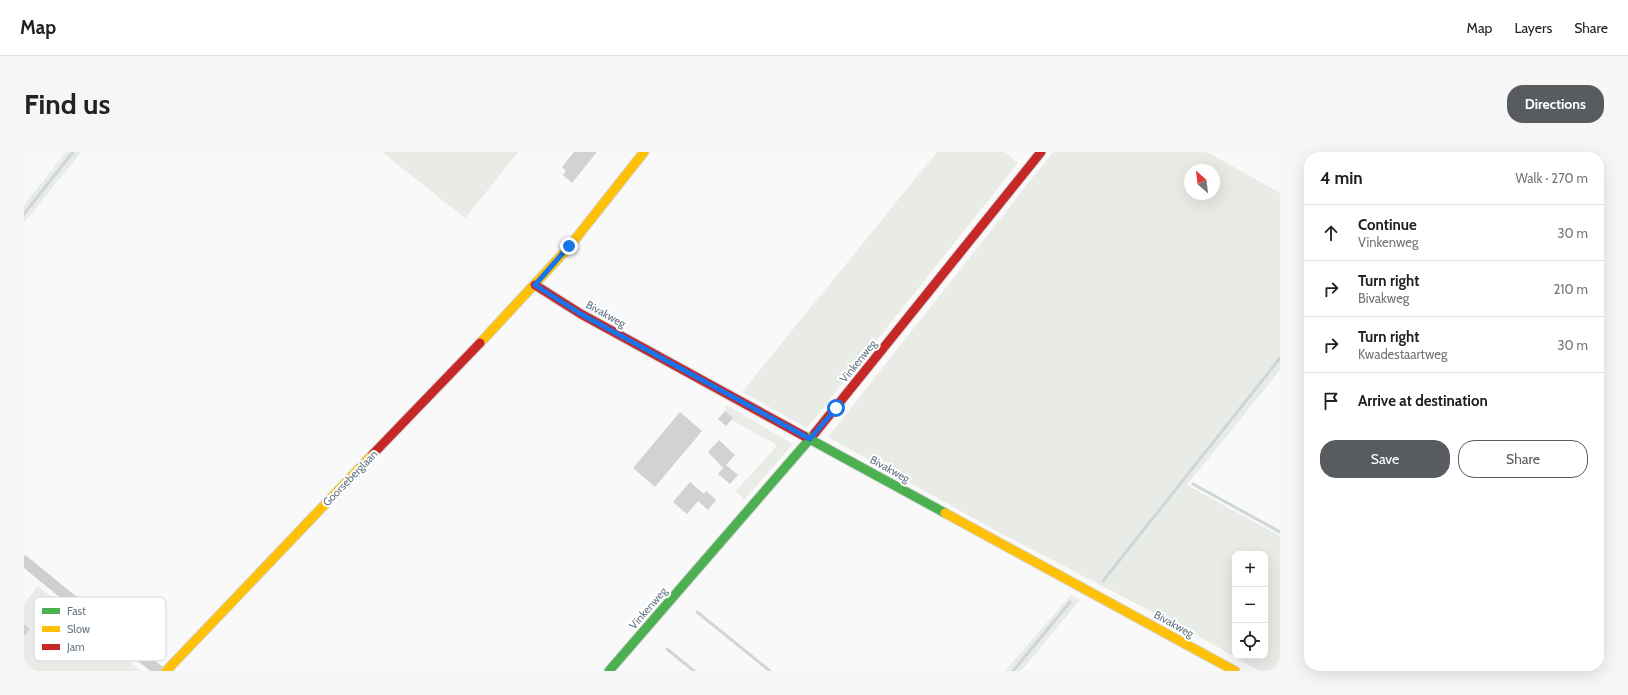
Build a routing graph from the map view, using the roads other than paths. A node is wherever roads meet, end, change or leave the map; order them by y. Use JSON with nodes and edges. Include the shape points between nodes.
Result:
{"nodes":[{"id":1,"x":644,"y":152,"type":"edge"},
{"id":2,"x":1041,"y":152,"type":"edge"},
{"id":3,"x":535,"y":285,"type":"junction"},
{"id":4,"x":810,"y":439,"type":"junction"},
{"id":5,"x":24,"y":561,"type":"edge"},
{"id":6,"x":68,"y":597,"type":"edge"},
{"id":7,"x":147,"y":661,"type":"edge"},
{"id":8,"x":159,"y":671,"type":"edge"},
{"id":9,"x":166,"y":671,"type":"edge"},
{"id":10,"x":609,"y":671,"type":"edge"},
{"id":11,"x":1235,"y":671,"type":"edge"}],
"edges":[{"from":1,"to":3,"type":"street","name":"Goorseberglaan"},
{"from":2,"to":4,"type":"street","name":"Vinkenweg"},
{"from":3,"to":4,"type":"street","name":"Bivakweg","via":[[581,314]]},
{"from":3,"to":9,"type":"street","name":"Goorseberglaan"},
{"from":4,"to":10,"type":"street","name":"Vinkenweg"},
{"from":4,"to":11,"type":"street","name":"Bivakweg"},
{"from":5,"to":6,"type":"street"},
{"from":7,"to":8,"type":"street"}]}
